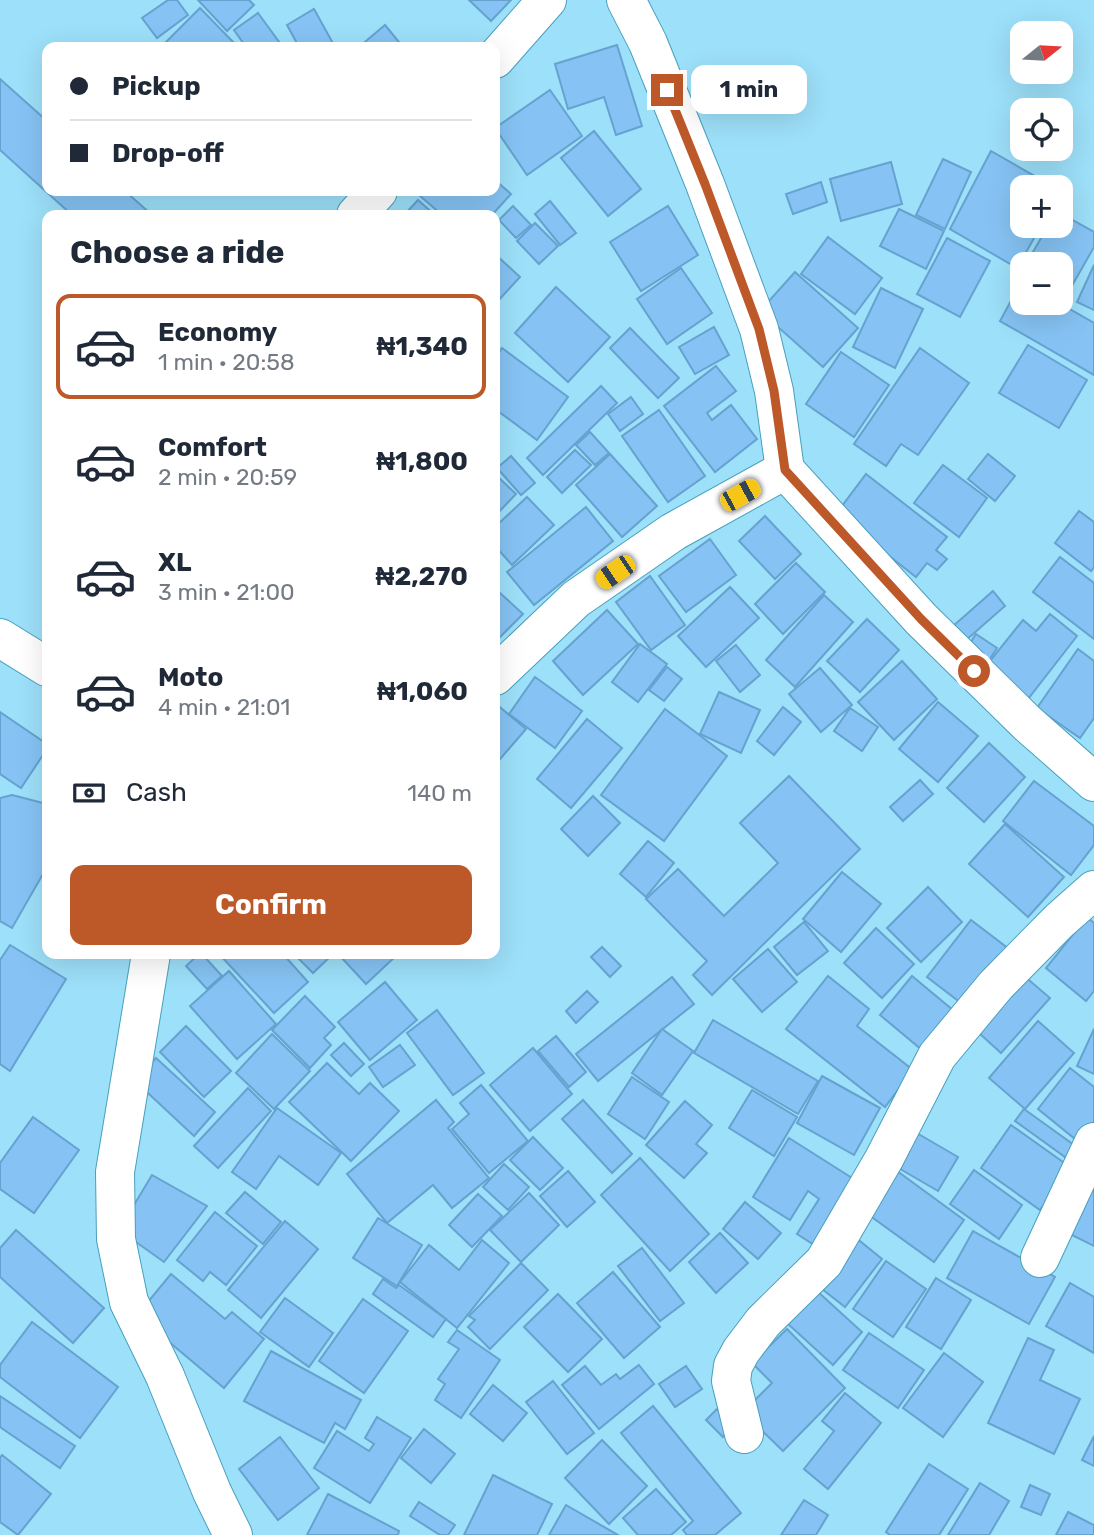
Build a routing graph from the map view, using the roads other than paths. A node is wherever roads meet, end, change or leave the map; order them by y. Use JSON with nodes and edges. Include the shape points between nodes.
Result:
{"nodes":[{"id":1,"x":547,"y":0,"type":"edge"},
{"id":2,"x":625,"y":0,"type":"edge"},
{"id":3,"x":500,"y":53,"type":"edge"},
{"id":4,"x":373,"y":196,"type":"edge"},
{"id":5,"x":361,"y":210,"type":"edge"},
{"id":6,"x":785,"y":470,"type":"junction"},
{"id":7,"x":0,"y":638,"type":"edge"},
{"id":8,"x":42,"y":664,"type":"edge"},
{"id":9,"x":500,"y":671,"type":"edge"},
{"id":10,"x":1094,"y":782,"type":"edge"},
{"id":11,"x":1094,"y":890,"type":"edge"},
{"id":12,"x":150,"y":959,"type":"edge"},
{"id":13,"x":1094,"y":1142,"type":"edge"},
{"id":14,"x":1040,"y":1258,"type":"dead end"},
{"id":15,"x":744,"y":1434,"type":"dead end"},
{"id":16,"x":233,"y":1535,"type":"edge"}],
"edges":[{"from":1,"to":3,"type":"street"},
{"from":2,"to":6,"type":"street","via":[[690,145],[759,329],[774,391]]},
{"from":4,"to":5,"type":"street"},
{"from":6,"to":9,"type":"street","via":[[673,532],[576,599]]},
{"from":6,"to":10,"type":"street","via":[[921,619]]},
{"from":7,"to":8,"type":"street"},
{"from":11,"to":15,"type":"street","via":[[996,985],[937,1056],[824,1262],[741,1350],[731,1381]]},
{"from":12,"to":16,"type":"street","via":[[115,1172],[116,1239],[130,1302]]},
{"from":13,"to":14,"type":"street"}]}
